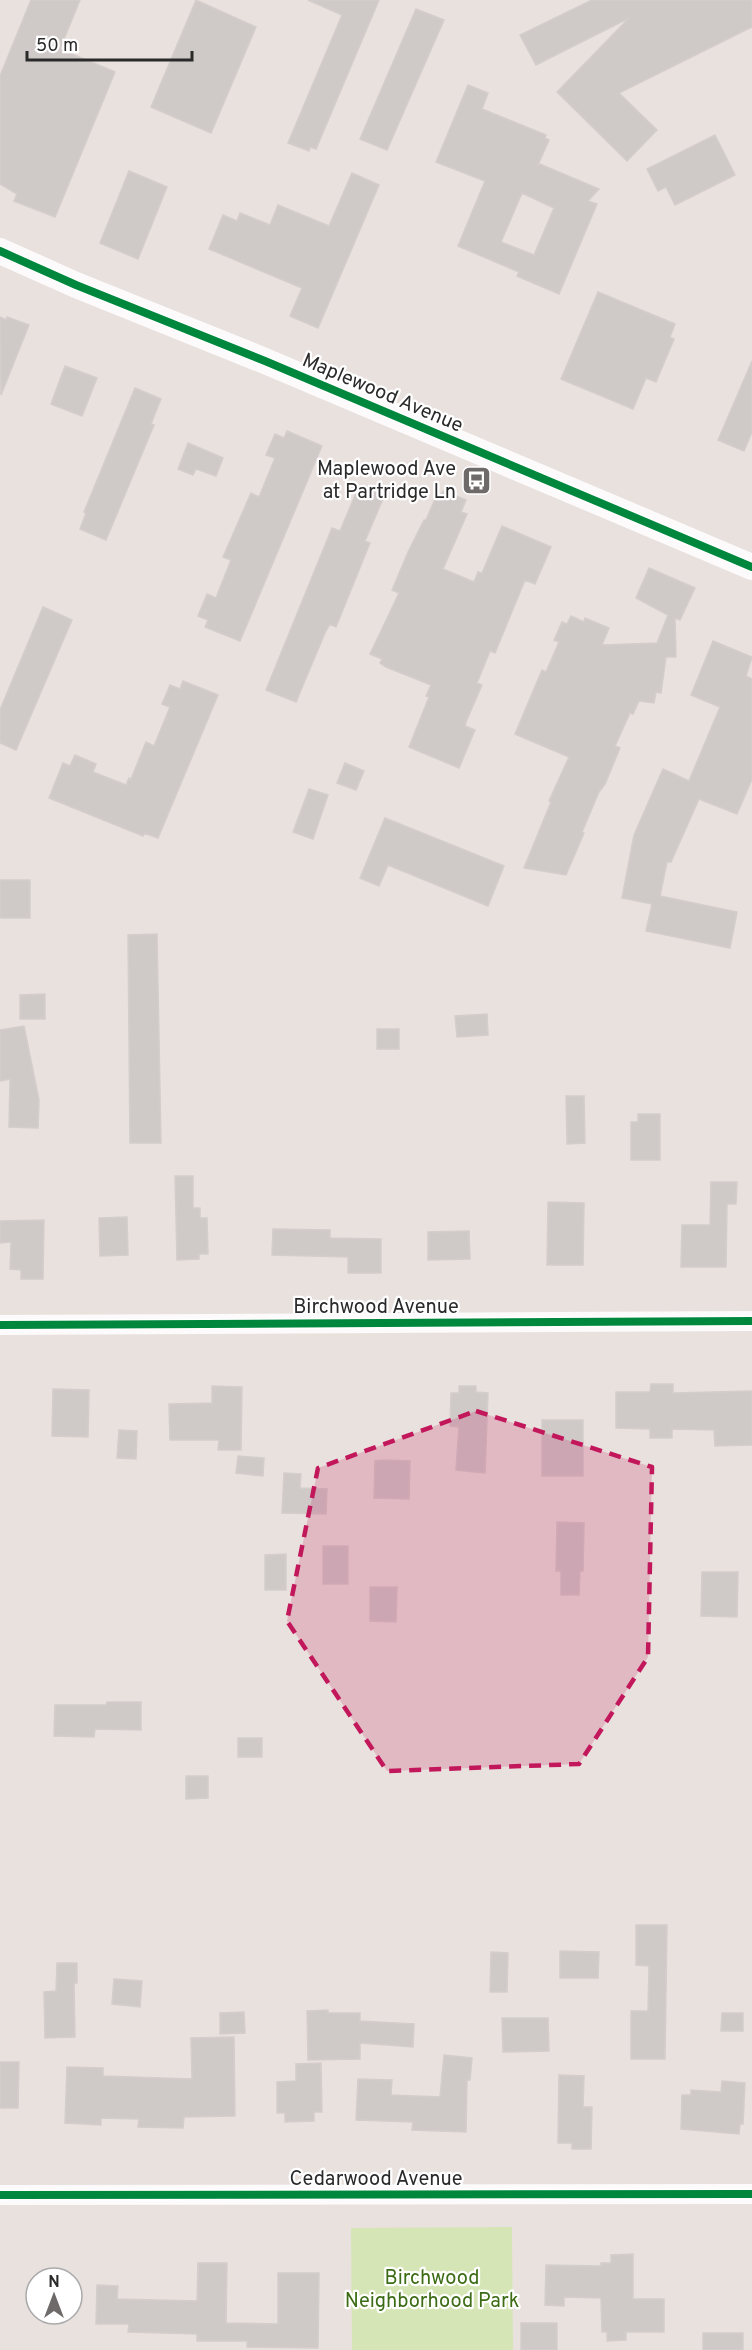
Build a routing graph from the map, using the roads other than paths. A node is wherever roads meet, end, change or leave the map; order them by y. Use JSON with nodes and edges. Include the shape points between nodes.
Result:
{"nodes":[{"id":1,"x":0,"y":251,"type":"edge"},
{"id":2,"x":752,"y":567,"type":"edge"},
{"id":3,"x":752,"y":1321,"type":"edge"},
{"id":4,"x":0,"y":1325,"type":"edge"},
{"id":5,"x":752,"y":2194,"type":"edge"},
{"id":6,"x":0,"y":2195,"type":"edge"}],
"edges":[{"from":1,"to":2,"type":"street","name":"Maplewood Avenue"},
{"from":3,"to":4,"type":"street","name":"Birchwood Avenue"},
{"from":5,"to":6,"type":"street","name":"Cedarwood Avenue"}]}
